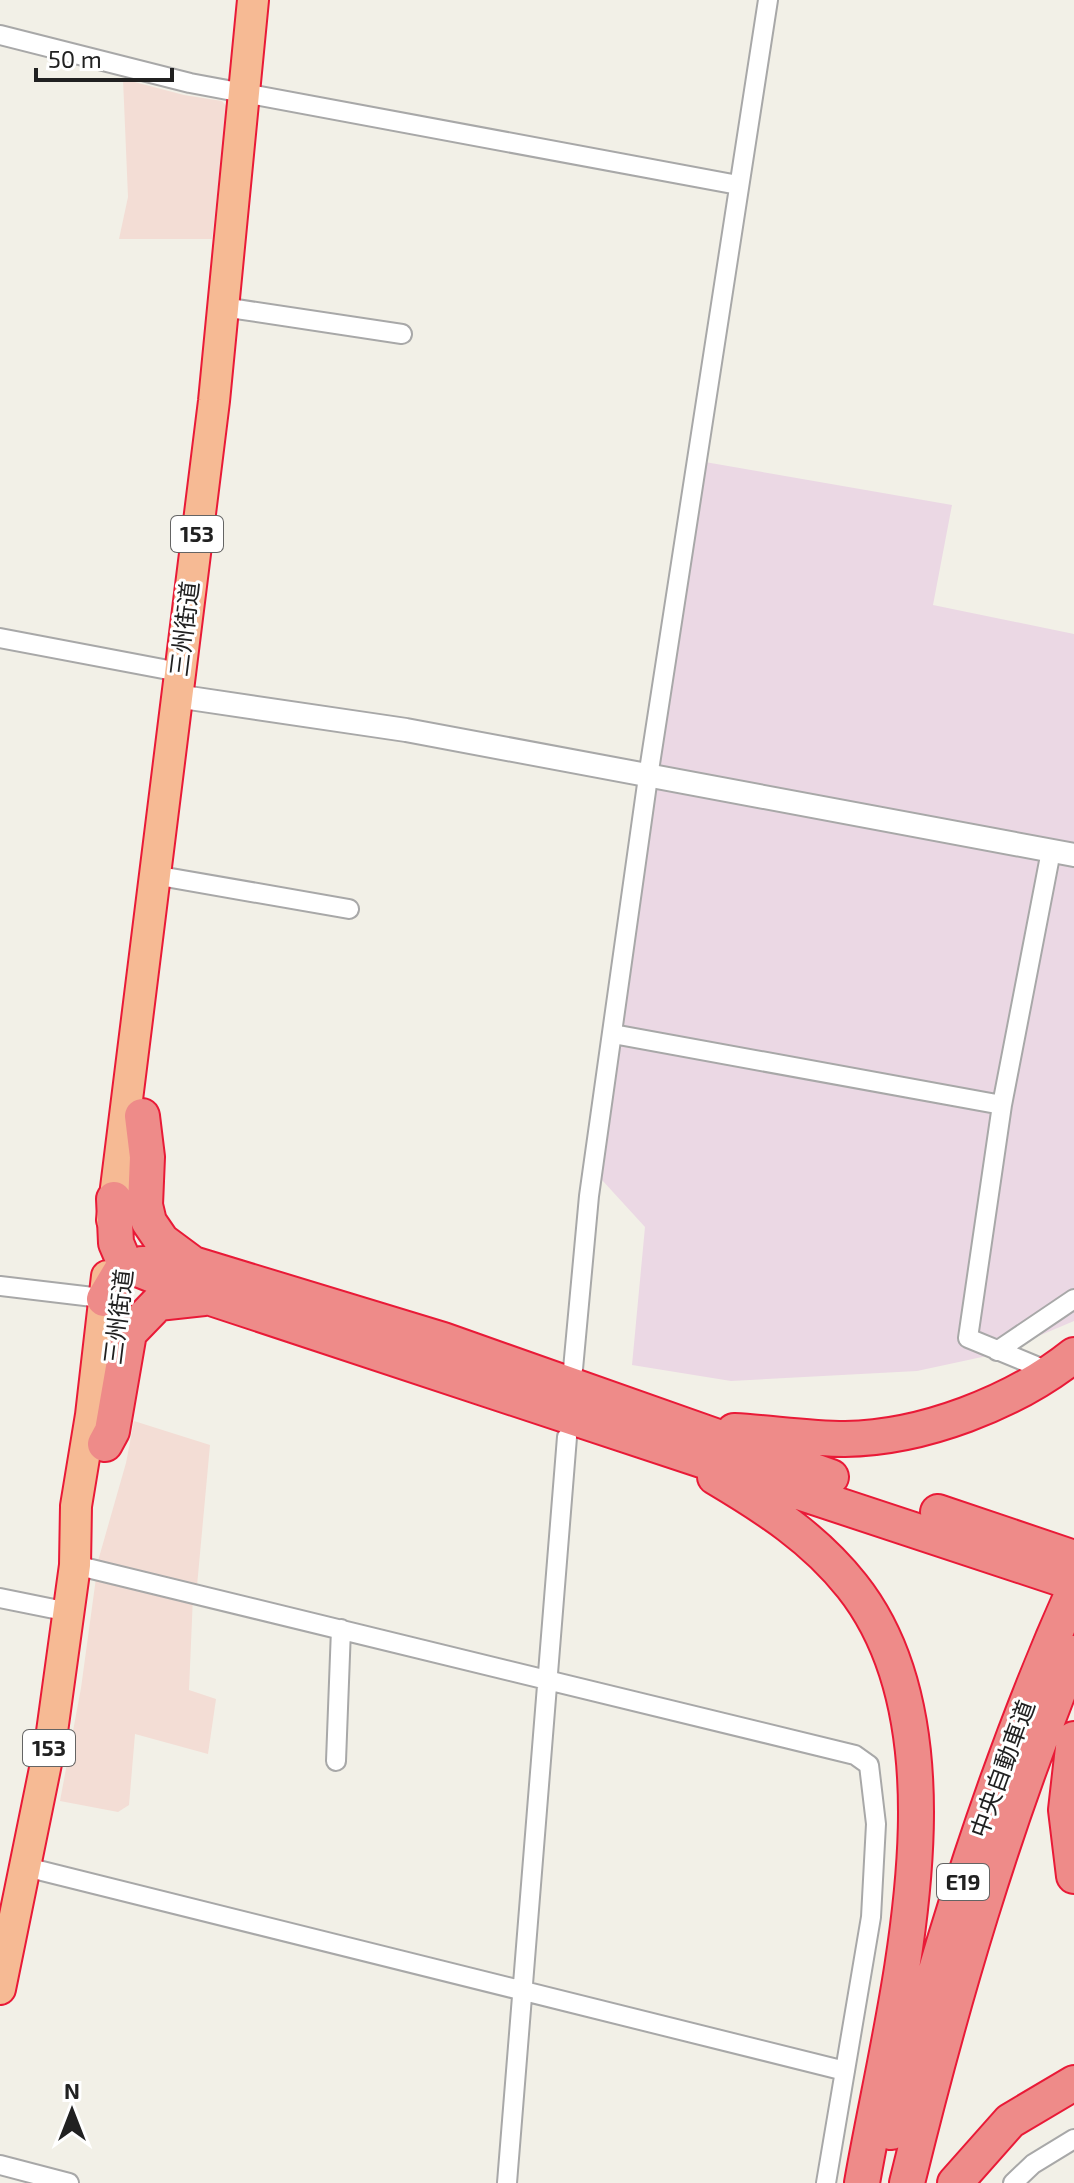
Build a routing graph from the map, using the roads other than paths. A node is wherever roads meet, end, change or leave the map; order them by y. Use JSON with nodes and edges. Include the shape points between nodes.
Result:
{"nodes":[{"id":1,"x":253,"y":0,"type":"edge"},
{"id":2,"x":768,"y":0,"type":"edge"},
{"id":3,"x":0,"y":35,"type":"edge"},
{"id":4,"x":244,"y":92,"type":"junction"},
{"id":5,"x":738,"y":185,"type":"junction"},
{"id":6,"x":223,"y":307,"type":"junction"},
{"id":7,"x":402,"y":334,"type":"dead end"},
{"id":8,"x":0,"y":638,"type":"edge"},
{"id":9,"x":178,"y":684,"type":"junction"},
{"id":10,"x":648,"y":777,"type":"junction"},
{"id":11,"x":1051,"y":851,"type":"junction"},
{"id":12,"x":1074,"y":855,"type":"edge"},
{"id":13,"x":154,"y":875,"type":"junction"},
{"id":14,"x":349,"y":909,"type":"dead end"},
{"id":15,"x":613,"y":1034,"type":"junction"},
{"id":16,"x":132,"y":1067,"type":"junction"},
{"id":17,"x":1002,"y":1105,"type":"junction"},
{"id":18,"x":142,"y":1116,"type":"junction"},
{"id":19,"x":114,"y":1199,"type":"junction"},
{"id":20,"x":125,"y":1264,"type":"junction"},
{"id":21,"x":193,"y":1264,"type":"junction"},
{"id":22,"x":0,"y":1286,"type":"edge"},
{"id":23,"x":208,"y":1297,"type":"junction"},
{"id":24,"x":1074,"y":1299,"type":"edge"},
{"id":25,"x":112,"y":1300,"type":"junction"},
{"id":26,"x":997,"y":1351,"type":"junction"},
{"id":27,"x":1036,"y":1366,"type":"dead end"},
{"id":28,"x":573,"y":1369,"type":"dead end"},
{"id":29,"x":1072,"y":1372,"type":"edge"},
{"id":30,"x":567,"y":1437,"type":"dead end"},
{"id":31,"x":682,"y":1440,"type":"junction"},
{"id":32,"x":105,"y":1444,"type":"junction"},
{"id":33,"x":1005,"y":1546,"type":"junction"},
{"id":34,"x":1074,"y":1558,"type":"edge"},
{"id":35,"x":75,"y":1565,"type":"junction"},
{"id":36,"x":1074,"y":1583,"type":"edge"},
{"id":37,"x":1074,"y":1590,"type":"edge"},
{"id":38,"x":0,"y":1598,"type":"edge"},
{"id":39,"x":69,"y":1612,"type":"junction"},
{"id":40,"x":341,"y":1629,"type":"junction"},
{"id":41,"x":1074,"y":1653,"type":"edge"},
{"id":42,"x":548,"y":1679,"type":"junction"},
{"id":43,"x":1074,"y":1739,"type":"edge"},
{"id":44,"x":336,"y":1761,"type":"dead end"},
{"id":45,"x":26,"y":1867,"type":"junction"},
{"id":46,"x":1074,"y":1876,"type":"edge"},
{"id":47,"x":0,"y":1989,"type":"edge"},
{"id":48,"x":523,"y":1991,"type":"junction"},
{"id":49,"x":845,"y":2071,"type":"junction"},
{"id":50,"x":1074,"y":2083,"type":"edge"},
{"id":51,"x":1074,"y":2139,"type":"edge"},
{"id":52,"x":0,"y":2165,"type":"edge"},
{"id":53,"x":69,"y":2183,"type":"edge"},
{"id":54,"x":507,"y":2183,"type":"edge"},
{"id":55,"x":826,"y":2183,"type":"edge"},
{"id":56,"x":862,"y":2183,"type":"edge"},
{"id":57,"x":878,"y":2183,"type":"edge"},
{"id":58,"x":907,"y":2183,"type":"edge"},
{"id":59,"x":955,"y":2183,"type":"edge"},
{"id":60,"x":1013,"y":2183,"type":"edge"}],
"edges":[{"from":1,"to":4,"type":"highway","name":"三州街道","number":"153"},
{"from":2,"to":5,"type":"street"},
{"from":3,"to":4,"type":"street"},
{"from":4,"to":5,"type":"street"},
{"from":4,"to":6,"type":"highway","name":"三州街道","number":"153"},
{"from":5,"to":10,"type":"street"},
{"from":6,"to":7,"type":"street"},
{"from":6,"to":9,"type":"highway","name":"三州街道","number":"153"},
{"from":8,"to":9,"type":"street"},
{"from":9,"to":10,"type":"street"},
{"from":9,"to":13,"type":"highway","name":"三州街道","number":"153"},
{"from":10,"to":11,"type":"street"},
{"from":10,"to":15,"type":"street"},
{"from":11,"to":12,"type":"street"},
{"from":11,"to":17,"type":"street"},
{"from":13,"to":14,"type":"street"},
{"from":13,"to":16,"type":"highway","name":"三州街道","number":"153"},
{"from":15,"to":17,"type":"street"},
{"from":15,"to":28,"type":"street","via":[[589,1196]]},
{"from":16,"to":18,"type":"highway","name":"三州街道","number":"153"},
{"from":16,"to":19,"type":"highway","name":"三州街道","number":"153"},
{"from":17,"to":26,"type":"street","via":[[968,1338]]},
{"from":18,"to":20,"type":"highway","name":"三州街道","number":"153"},
{"from":18,"to":21,"type":"highway","via":[[149,1222],[162,1241]]},
{"from":19,"to":20,"type":"highway","via":[[116,1243]]},
{"from":19,"to":25,"type":"highway","name":"三州街道","number":"153"},
{"from":20,"to":21,"type":"highway"},
{"from":20,"to":23,"type":"highway"},
{"from":20,"to":25,"type":"highway"},
{"from":21,"to":31,"type":"highway","via":[[443,1340]]},
{"from":22,"to":25,"type":"street"},
{"from":23,"to":31,"type":"highway"},
{"from":23,"to":32,"type":"highway","via":[[158,1303],[129,1333],[112,1431]]},
{"from":24,"to":26,"type":"street"},
{"from":25,"to":32,"type":"highway","name":"三州街道","number":"153"},
{"from":25,"to":35,"type":"highway","name":"三州街道","number":"153","via":[[76,1506]]},
{"from":26,"to":27,"type":"street"},
{"from":29,"to":31,"type":"highway","via":[[945,1420],[879,1436]]},
{"from":30,"to":42,"type":"street"},
{"from":31,"to":33,"type":"highway"},
{"from":31,"to":56,"type":"highway","via":[[811,1540],[852,1586],[883,1638],[909,1714],[916,1798],[912,1885]]},
{"from":32,"to":35,"type":"highway","name":"三州街道","number":"153"},
{"from":33,"to":34,"type":"highway"},
{"from":33,"to":36,"type":"highway"},
{"from":35,"to":39,"type":"highway","name":"三州街道","number":"153"},
{"from":35,"to":40,"type":"street"},
{"from":37,"to":57,"type":"highway","name":"中央自動車道","number":"E19","via":[[967,1870]]},
{"from":38,"to":39,"type":"street"},
{"from":39,"to":45,"type":"highway","name":"三州街道","number":"153"},
{"from":40,"to":42,"type":"street"},
{"from":40,"to":44,"type":"street"},
{"from":41,"to":58,"type":"highway","name":"中央自動車道","number":"E19","via":[[990,1883]]},
{"from":42,"to":48,"type":"street"},
{"from":42,"to":49,"type":"street","via":[[855,1755],[869,1765],[876,1861]]},
{"from":43,"to":46,"type":"highway","via":[[1066,1810]]},
{"from":45,"to":47,"type":"highway","name":"三州街道","number":"153"},
{"from":45,"to":48,"type":"street"},
{"from":48,"to":49,"type":"street"},
{"from":48,"to":54,"type":"street"},
{"from":49,"to":55,"type":"street"},
{"from":50,"to":59,"type":"highway","via":[[1010,2121]]},
{"from":51,"to":60,"type":"street"},
{"from":52,"to":53,"type":"street"}]}
